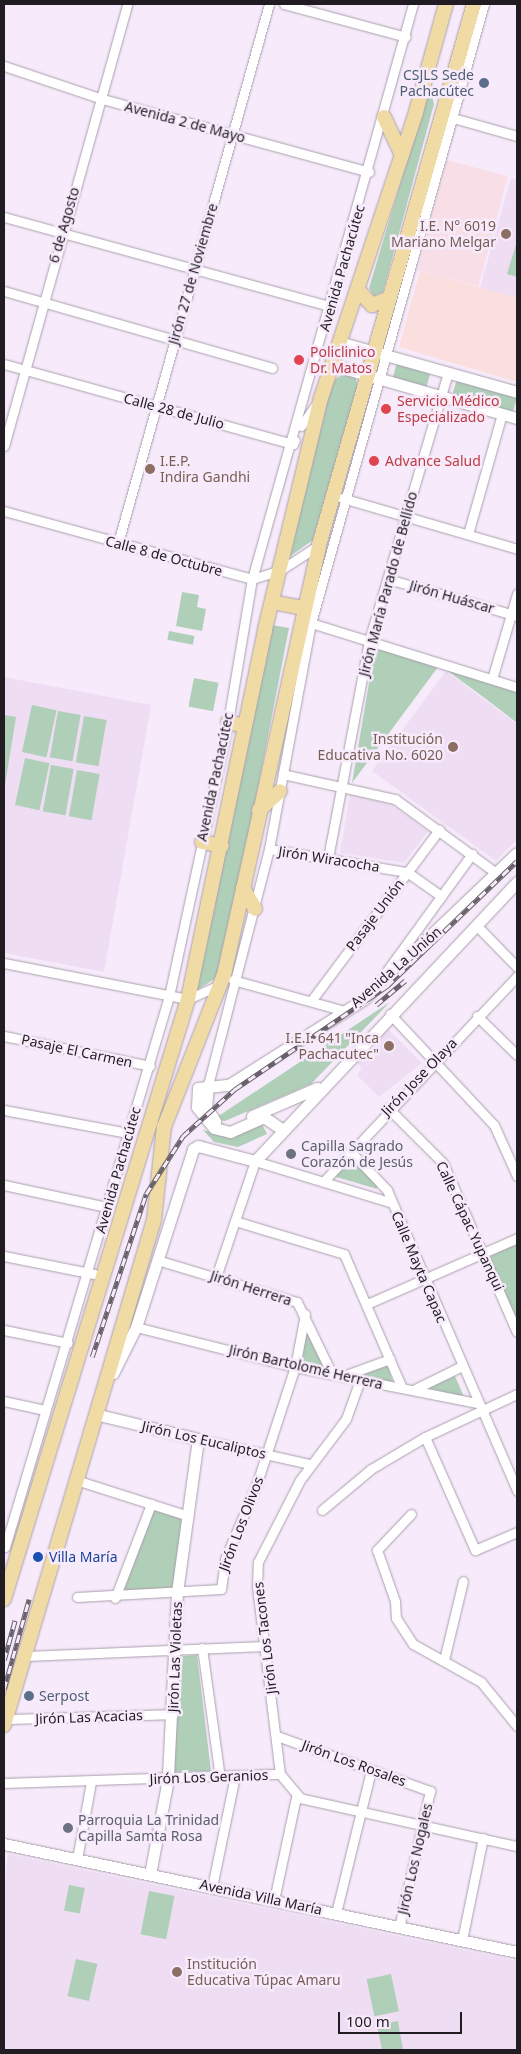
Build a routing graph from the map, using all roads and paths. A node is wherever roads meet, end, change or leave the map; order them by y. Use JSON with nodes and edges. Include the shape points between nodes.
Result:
{"nodes":[{"id":1,"x":127,"y":4,"type":"edge"},
{"id":2,"x":269,"y":4,"type":"edge"},
{"id":3,"x":284,"y":4,"type":"edge"},
{"id":4,"x":413,"y":4,"type":"edge"},
{"id":5,"x":446,"y":4,"type":"edge"},
{"id":6,"x":456,"y":4,"type":"edge"},
{"id":7,"x":465,"y":4,"type":"edge"},
{"id":8,"x":474,"y":4,"type":"edge"},
{"id":9,"x":484,"y":4,"type":"edge"},
{"id":10,"x":406,"y":37,"type":"junction"},
{"id":11,"x":4,"y":66,"type":"edge"},
{"id":12,"x":428,"y":72,"type":"junction"},
{"id":13,"x":448,"y":85,"type":"junction"},
{"id":14,"x":99,"y":98,"type":"junction"},
{"id":15,"x":384,"y":116,"type":"junction"},
{"id":16,"x":453,"y":118,"type":"junction"},
{"id":17,"x":232,"y":135,"type":"junction"},
{"id":18,"x":517,"y":136,"type":"edge"},
{"id":19,"x":402,"y":155,"type":"junction"},
{"id":20,"x":369,"y":172,"type":"junction"},
{"id":21,"x":4,"y":217,"type":"edge"},
{"id":22,"x":62,"y":233,"type":"junction"},
{"id":23,"x":194,"y":270,"type":"junction"},
{"id":24,"x":358,"y":290,"type":"junction"},
{"id":25,"x":4,"y":291,"type":"edge"},
{"id":26,"x":388,"y":300,"type":"junction"},
{"id":27,"x":42,"y":302,"type":"junction"},
{"id":28,"x":332,"y":307,"type":"junction"},
{"id":29,"x":175,"y":340,"type":"junction"},
{"id":30,"x":339,"y":342,"type":"junction"},
{"id":31,"x":373,"y":351,"type":"junction"},
{"id":32,"x":388,"y":355,"type":"junction"},
{"id":33,"x":4,"y":364,"type":"edge"},
{"id":34,"x":332,"y":365,"type":"junction"},
{"id":35,"x":272,"y":368,"type":"dead end"},
{"id":36,"x":24,"y":370,"type":"junction"},
{"id":37,"x":448,"y":372,"type":"junction"},
{"id":38,"x":367,"y":374,"type":"junction"},
{"id":39,"x":382,"y":379,"type":"junction"},
{"id":40,"x":517,"y":392,"type":"edge"},
{"id":41,"x":441,"y":396,"type":"junction"},
{"id":42,"x":322,"y":398,"type":"junction"},
{"id":43,"x":156,"y":406,"type":"junction"},
{"id":44,"x":502,"y":414,"type":"junction"},
{"id":45,"x":517,"y":418,"type":"edge"},
{"id":46,"x":293,"y":444,"type":"junction"},
{"id":47,"x":4,"y":446,"type":"edge"},
{"id":48,"x":339,"y":497,"type":"junction"},
{"id":49,"x":4,"y":511,"type":"edge"},
{"id":50,"x":406,"y":516,"type":"junction"},
{"id":51,"x":468,"y":534,"type":"junction"},
{"id":52,"x":118,"y":543,"type":"junction"},
{"id":53,"x":319,"y":545,"type":"junction"},
{"id":54,"x":517,"y":549,"type":"edge"},
{"id":55,"x":279,"y":570,"type":"junction"},
{"id":56,"x":388,"y":578,"type":"junction"},
{"id":57,"x":252,"y":579,"type":"junction"},
{"id":58,"x":517,"y":594,"type":"edge"},
{"id":59,"x":272,"y":602,"type":"junction"},
{"id":60,"x":303,"y":608,"type":"junction"},
{"id":61,"x":514,"y":615,"type":"edge"},
{"id":62,"x":311,"y":623,"type":"junction"},
{"id":63,"x":370,"y":641,"type":"junction"},
{"id":64,"x":492,"y":679,"type":"junction"},
{"id":65,"x":517,"y":682,"type":"edge"},
{"id":66,"x":517,"y":687,"type":"edge"},
{"id":67,"x":228,"y":722,"type":"junction"},
{"id":68,"x":245,"y":726,"type":"junction"},
{"id":69,"x":283,"y":774,"type":"junction"},
{"id":70,"x":340,"y":785,"type":"junction"},
{"id":71,"x":280,"y":791,"type":"junction"},
{"id":72,"x":259,"y":810,"type":"junction"},
{"id":73,"x":439,"y":830,"type":"junction"},
{"id":74,"x":202,"y":842,"type":"junction"},
{"id":75,"x":222,"y":846,"type":"junction"},
{"id":76,"x":269,"y":849,"type":"junction"},
{"id":77,"x":517,"y":853,"type":"edge"},
{"id":78,"x":472,"y":854,"type":"junction"},
{"id":79,"x":328,"y":858,"type":"junction"},
{"id":80,"x":407,"y":872,"type":"junction"},
{"id":81,"x":496,"y":873,"type":"junction"},
{"id":82,"x":517,"y":882,"type":"edge"},
{"id":83,"x":243,"y":888,"type":"junction"},
{"id":84,"x":441,"y":896,"type":"junction"},
{"id":85,"x":255,"y":909,"type":"junction"},
{"id":86,"x":476,"y":925,"type":"junction"},
{"id":87,"x":4,"y":963,"type":"edge"},
{"id":88,"x":517,"y":967,"type":"edge"},
{"id":89,"x":517,"y":976,"type":"edge"},
{"id":90,"x":237,"y":978,"type":"junction"},
{"id":91,"x":221,"y":984,"type":"junction"},
{"id":92,"x":374,"y":990,"type":"junction"},
{"id":93,"x":169,"y":996,"type":"junction"},
{"id":94,"x":188,"y":999,"type":"junction"},
{"id":95,"x":311,"y":1001,"type":"junction"},
{"id":96,"x":345,"y":1011,"type":"junction"},
{"id":97,"x":390,"y":1014,"type":"junction"},
{"id":98,"x":477,"y":1016,"type":"junction"},
{"id":99,"x":4,"y":1036,"type":"edge"},
{"id":100,"x":517,"y":1055,"type":"edge"},
{"id":101,"x":435,"y":1060,"type":"junction"},
{"id":102,"x":150,"y":1066,"type":"junction"},
{"id":103,"x":208,"y":1085,"type":"junction"},
{"id":104,"x":299,"y":1103,"type":"junction"},
{"id":105,"x":388,"y":1108,"type":"junction"},
{"id":106,"x":4,"y":1110,"type":"edge"},
{"id":107,"x":283,"y":1130,"type":"junction"},
{"id":108,"x":128,"y":1133,"type":"junction"},
{"id":109,"x":350,"y":1152,"type":"junction"},
{"id":110,"x":255,"y":1161,"type":"junction"},
{"id":111,"x":517,"y":1176,"type":"edge"},
{"id":112,"x":324,"y":1181,"type":"junction"},
{"id":113,"x":4,"y":1185,"type":"edge"},
{"id":114,"x":392,"y":1203,"type":"junction"},
{"id":115,"x":107,"y":1207,"type":"junction"},
{"id":116,"x":235,"y":1221,"type":"junction"},
{"id":117,"x":517,"y":1238,"type":"edge"},
{"id":118,"x":484,"y":1252,"type":"junction"},
{"id":119,"x":4,"y":1256,"type":"edge"},
{"id":120,"x":157,"y":1260,"type":"junction"},
{"id":121,"x":88,"y":1273,"type":"junction"},
{"id":122,"x":104,"y":1276,"type":"junction"},
{"id":123,"x":216,"y":1277,"type":"junction"},
{"id":124,"x":424,"y":1278,"type":"junction"},
{"id":125,"x":366,"y":1304,"type":"junction"},
{"id":126,"x":305,"y":1314,"type":"junction"},
{"id":127,"x":136,"y":1327,"type":"junction"},
{"id":128,"x":4,"y":1330,"type":"edge"},
{"id":129,"x":517,"y":1332,"type":"edge"},
{"id":130,"x":68,"y":1343,"type":"junction"},
{"id":131,"x":390,"y":1358,"type":"junction"},
{"id":132,"x":295,"y":1367,"type":"junction"},
{"id":133,"x":460,"y":1367,"type":"junction"},
{"id":134,"x":332,"y":1374,"type":"junction"},
{"id":135,"x":342,"y":1376,"type":"junction"},
{"id":136,"x":360,"y":1380,"type":"junction"},
{"id":137,"x":108,"y":1383,"type":"junction"},
{"id":138,"x":402,"y":1388,"type":"junction"},
{"id":139,"x":413,"y":1390,"type":"junction"},
{"id":140,"x":517,"y":1394,"type":"edge"},
{"id":141,"x":4,"y":1401,"type":"edge"},
{"id":142,"x":478,"y":1406,"type":"junction"},
{"id":143,"x":45,"y":1410,"type":"junction"},
{"id":144,"x":99,"y":1415,"type":"junction"},
{"id":145,"x":425,"y":1437,"type":"junction"},
{"id":146,"x":198,"y":1439,"type":"junction"},
{"id":147,"x":267,"y":1454,"type":"junction"},
{"id":148,"x":310,"y":1464,"type":"junction"},
{"id":149,"x":80,"y":1481,"type":"junction"},
{"id":150,"x":517,"y":1491,"type":"edge"},
{"id":151,"x":151,"y":1504,"type":"junction"},
{"id":152,"x":322,"y":1510,"type":"dead end"},
{"id":153,"x":411,"y":1514,"type":"dead end"},
{"id":154,"x":189,"y":1516,"type":"junction"},
{"id":155,"x":517,"y":1532,"type":"edge"},
{"id":156,"x":9,"y":1548,"type":"edge"},
{"id":157,"x":463,"y":1581,"type":"dead end"},
{"id":158,"x":178,"y":1592,"type":"junction"},
{"id":159,"x":77,"y":1597,"type":"dead end"},
{"id":160,"x":115,"y":1598,"type":"junction"},
{"id":161,"x":4,"y":1599,"type":"edge"},
{"id":162,"x":266,"y":1646,"type":"junction"},
{"id":163,"x":202,"y":1648,"type":"junction"},
{"id":164,"x":178,"y":1650,"type":"junction"},
{"id":165,"x":25,"y":1656,"type":"junction"},
{"id":166,"x":444,"y":1660,"type":"junction"},
{"id":167,"x":173,"y":1714,"type":"junction"},
{"id":168,"x":4,"y":1722,"type":"edge"},
{"id":169,"x":517,"y":1726,"type":"edge"},
{"id":170,"x":276,"y":1736,"type":"junction"},
{"id":171,"x":371,"y":1770,"type":"junction"},
{"id":172,"x":280,"y":1774,"type":"junction"},
{"id":173,"x":235,"y":1776,"type":"junction"},
{"id":174,"x":220,"y":1777,"type":"junction"},
{"id":175,"x":168,"y":1779,"type":"junction"},
{"id":176,"x":91,"y":1782,"type":"junction"},
{"id":177,"x":4,"y":1783,"type":"edge"},
{"id":178,"x":430,"y":1790,"type":"joint"},
{"id":179,"x":296,"y":1797,"type":"junction"},
{"id":180,"x":361,"y":1811,"type":"junction"},
{"id":181,"x":423,"y":1825,"type":"junction"},
{"id":182,"x":483,"y":1838,"type":"junction"},
{"id":183,"x":4,"y":1844,"type":"edge"},
{"id":184,"x":517,"y":1846,"type":"edge"},
{"id":185,"x":77,"y":1859,"type":"junction"},
{"id":186,"x":150,"y":1874,"type":"junction"},
{"id":187,"x":212,"y":1887,"type":"junction"},
{"id":188,"x":274,"y":1900,"type":"junction"},
{"id":189,"x":336,"y":1913,"type":"junction"},
{"id":190,"x":399,"y":1927,"type":"junction"},
{"id":191,"x":462,"y":1940,"type":"junction"},
{"id":192,"x":517,"y":1952,"type":"edge"}],
"edges":[{"from":1,"to":14,"type":"street","name":"6 de Agosto"},
{"from":2,"to":17,"type":"street","name":"Jirón 27 de Noviembre"},
{"from":3,"to":10,"type":"street"},
{"from":4,"to":10,"type":"street","name":"Avenida Pachacútec"},
{"from":5,"to":12,"type":"main road","name":"Avenida Pachacútec"},
{"from":6,"to":12,"type":"main road","name":"Avenida Pachacútec"},
{"from":7,"to":13,"type":"main road"},
{"from":8,"to":13,"type":"main road"},
{"from":9,"to":16,"type":"street"},
{"from":10,"to":15,"type":"street","name":"Avenida Pachacútec"},
{"from":11,"to":14,"type":"street","name":"Avenida 2 de Mayo"},
{"from":12,"to":19,"type":"main road","name":"Avenida Pachacútec"},
{"from":13,"to":26,"type":"main road"},
{"from":14,"to":17,"type":"street","name":"Avenida 2 de Mayo"},
{"from":14,"to":22,"type":"street","name":"6 de Agosto"},
{"from":15,"to":19,"type":"main road"},
{"from":15,"to":20,"type":"street","name":"Avenida Pachacútec"},
{"from":16,"to":18,"type":"street"},
{"from":16,"to":32,"type":"street"},
{"from":17,"to":20,"type":"street","name":"Avenida 2 de Mayo"},
{"from":17,"to":23,"type":"street","name":"Jirón 27 de Noviembre"},
{"from":19,"to":24,"type":"main road","name":"Avenida Pachacútec"},
{"from":20,"to":28,"type":"street","name":"Avenida Pachacútec"},
{"from":21,"to":22,"type":"street"},
{"from":22,"to":23,"type":"street"},
{"from":22,"to":27,"type":"street","name":"6 de Agosto"},
{"from":23,"to":28,"type":"street"},
{"from":23,"to":29,"type":"street","name":"Jirón 27 de Noviembre"},
{"from":24,"to":26,"type":"main road","via":[[372,305]]},
{"from":24,"to":30,"type":"main road","name":"Avenida Pachacútec"},
{"from":25,"to":27,"type":"street"},
{"from":26,"to":31,"type":"main road"},
{"from":27,"to":29,"type":"street"},
{"from":27,"to":36,"type":"street","name":"6 de Agosto"},
{"from":28,"to":46,"type":"street","name":"Avenida Pachacútec"},
{"from":29,"to":35,"type":"street"},
{"from":29,"to":43,"type":"street","name":"Jirón 27 de Noviembre"},
{"from":30,"to":31,"type":"street"},
{"from":30,"to":34,"type":"main road","name":"Avenida Pachacútec"},
{"from":31,"to":32,"type":"street"},
{"from":31,"to":38,"type":"main road"},
{"from":32,"to":37,"type":"street"},
{"from":32,"to":39,"type":"street"},
{"from":33,"to":36,"type":"street","name":"Calle 28 de Julio"},
{"from":34,"to":38,"type":"street"},
{"from":34,"to":42,"type":"main road","name":"Avenida Pachacútec"},
{"from":36,"to":43,"type":"street","name":"Calle 28 de Julio"},
{"from":36,"to":47,"type":"street","name":"6 de Agosto"},
{"from":37,"to":40,"type":"street"},
{"from":37,"to":41,"type":"street","name":"Jirón María Parado de Bellido"},
{"from":38,"to":39,"type":"street"},
{"from":38,"to":48,"type":"main road"},
{"from":39,"to":41,"type":"street"},
{"from":39,"to":48,"type":"street"},
{"from":41,"to":44,"type":"street"},
{"from":41,"to":50,"type":"street","name":"Jirón María Parado de Bellido"},
{"from":42,"to":46,"type":"street"},
{"from":42,"to":55,"type":"main road","name":"Avenida Pachacútec"},
{"from":43,"to":46,"type":"street","name":"Calle 28 de Julio"},
{"from":43,"to":52,"type":"street","name":"Jirón 27 de Noviembre"},
{"from":44,"to":45,"type":"street"},
{"from":44,"to":51,"type":"street"},
{"from":46,"to":57,"type":"street","name":"Avenida Pachacútec"},
{"from":48,"to":50,"type":"street"},
{"from":48,"to":53,"type":"main road"},
{"from":48,"to":62,"type":"street"},
{"from":49,"to":52,"type":"street","name":"Calle 8 de Octubre"},
{"from":50,"to":51,"type":"street"},
{"from":50,"to":56,"type":"street","name":"Jirón María Parado de Bellido"},
{"from":51,"to":54,"type":"street"},
{"from":52,"to":57,"type":"street","name":"Calle 8 de Octubre"},
{"from":53,"to":55,"type":"street"},
{"from":53,"to":60,"type":"main road"},
{"from":55,"to":57,"type":"street"},
{"from":55,"to":59,"type":"main road","name":"Avenida Pachacútec"},
{"from":56,"to":61,"type":"street","name":"Jirón Huáscar"},
{"from":56,"to":63,"type":"street","name":"Jirón María Parado de Bellido"},
{"from":57,"to":67,"type":"street","name":"Avenida Pachacútec"},
{"from":58,"to":61,"type":"street"},
{"from":59,"to":60,"type":"main road"},
{"from":59,"to":68,"type":"main road","name":"Avenida Pachacútec"},
{"from":60,"to":72,"type":"main road"},
{"from":61,"to":64,"type":"street"},
{"from":62,"to":63,"type":"street"},
{"from":62,"to":69,"type":"street"},
{"from":63,"to":64,"type":"street"},
{"from":63,"to":70,"type":"street","name":"Jirón María Parado de Bellido"},
{"from":64,"to":65,"type":"street"},
{"from":64,"to":66,"type":"street"},
{"from":67,"to":68,"type":"main road"},
{"from":67,"to":74,"type":"street","name":"Avenida Pachacútec"},
{"from":68,"to":75,"type":"main road","name":"Avenida Pachacútec"},
{"from":69,"to":70,"type":"street"},
{"from":69,"to":71,"type":"street"},
{"from":70,"to":73,"type":"street","via":[[395,799]]},
{"from":70,"to":79,"type":"street","name":"Jirón María Parado de Bellido"},
{"from":71,"to":72,"type":"main road"},
{"from":71,"to":76,"type":"street"},
{"from":72,"to":83,"type":"main road"},
{"from":73,"to":78,"type":"street"},
{"from":73,"to":80,"type":"street","name":"Pasaje Unión"},
{"from":74,"to":75,"type":"main road"},
{"from":74,"to":93,"type":"street","name":"Avenida Pachacútec"},
{"from":75,"to":94,"type":"main road","name":"Avenida Pachacútec"},
{"from":76,"to":79,"type":"street","name":"Jirón Wiracocha"},
{"from":76,"to":85,"type":"street"},
{"from":77,"to":81,"type":"street","name":"Avenida La Unión"},
{"from":78,"to":81,"type":"street"},
{"from":78,"to":84,"type":"street"},
{"from":79,"to":80,"type":"street","name":"Jirón Wiracocha"},
{"from":80,"to":84,"type":"street","name":"Jirón Wiracocha"},
{"from":80,"to":95,"type":"street","name":"Pasaje Unión"},
{"from":81,"to":92,"type":"street","name":"Avenida La Unión"},
{"from":82,"to":86,"type":"street","name":"Avenida La Unión"},
{"from":83,"to":85,"type":"main road"},
{"from":83,"to":91,"type":"main road"},
{"from":84,"to":92,"type":"street"},
{"from":85,"to":90,"type":"street"},
{"from":86,"to":88,"type":"street"},
{"from":86,"to":97,"type":"street","name":"Avenida La Unión"},
{"from":87,"to":93,"type":"street"},
{"from":89,"to":98,"type":"street","name":"Jirón Jose Olaya"},
{"from":90,"to":91,"type":"street"},
{"from":90,"to":95,"type":"street"},
{"from":90,"to":103,"type":"street"},
{"from":91,"to":94,"type":"street"},
{"from":91,"to":137,"type":"main road","via":[[164,1127],[154,1220]]},
{"from":92,"to":96,"type":"street","name":"Avenida La Unión"},
{"from":93,"to":94,"type":"street"},
{"from":93,"to":102,"type":"street","name":"Avenida Pachacútec"},
{"from":94,"to":122,"type":"main road","name":"Avenida Pachacútec"},
{"from":95,"to":96,"type":"street"},
{"from":96,"to":103,"type":"street","name":"Avenida La Unión","via":[[229,1085]]},
{"from":97,"to":101,"type":"street"},
{"from":97,"to":104,"type":"street","name":"Avenida La Unión","via":[[328,1082]]},
{"from":98,"to":100,"type":"street"},
{"from":98,"to":101,"type":"street","name":"Jirón Jose Olaya"},
{"from":99,"to":102,"type":"street","name":"Pasaje El Carmen"},
{"from":101,"to":105,"type":"street","name":"Jirón Jose Olaya"},
{"from":101,"to":111,"type":"street","via":[[494,1125]]},
{"from":102,"to":108,"type":"street","name":"Avenida Pachacútec"},
{"from":103,"to":104,"type":"street","via":[[207,1110],[224,1126]]},
{"from":103,"to":107,"type":"street","via":[[198,1088],[196,1104],[214,1128],[230,1132],[264,1117]]},
{"from":104,"to":107,"type":"street"},
{"from":105,"to":109,"type":"street","name":"Jirón Jose Olaya"},
{"from":105,"to":118,"type":"street","name":"Calle Cápac Yupanqui","via":[[443,1163]]},
{"from":106,"to":108,"type":"street"},
{"from":107,"to":110,"type":"street"},
{"from":108,"to":115,"type":"street","name":"Avenida Pachacútec"},
{"from":109,"to":112,"type":"street","name":"Jirón Jose Olaya"},
{"from":109,"to":114,"type":"street","via":[[387,1190]]},
{"from":110,"to":112,"type":"street","name":"Calle Mayta Capac"},
{"from":110,"to":116,"type":"street"},
{"from":110,"to":120,"type":"street","name":"Calle Mayta Capac","via":[[196,1147]]},
{"from":112,"to":114,"type":"street","name":"Calle Mayta Capac"},
{"from":113,"to":115,"type":"street"},
{"from":114,"to":124,"type":"street","name":"Calle Mayta Capac"},
{"from":115,"to":121,"type":"street","name":"Avenida Pachacútec"},
{"from":116,"to":123,"type":"street"},
{"from":116,"to":125,"type":"street","via":[[344,1254]]},
{"from":117,"to":118,"type":"street"},
{"from":118,"to":124,"type":"street"},
{"from":118,"to":129,"type":"street","name":"Calle Cápac Yupanqui"},
{"from":119,"to":121,"type":"street"},
{"from":120,"to":123,"type":"street","name":"Jirón Herrera"},
{"from":120,"to":127,"type":"street"},
{"from":121,"to":122,"type":"street"},
{"from":121,"to":130,"type":"street","name":"Avenida Pachacútec"},
{"from":122,"to":156,"type":"main road","name":"Avenida Pachacútec"},
{"from":123,"to":126,"type":"street","name":"Jirón Herrera","via":[[297,1302]]},
{"from":124,"to":125,"type":"street"},
{"from":124,"to":133,"type":"street","name":"Calle Mayta Capac"},
{"from":125,"to":131,"type":"street"},
{"from":126,"to":132,"type":"street","name":"Jirón Los Olivos"},
{"from":126,"to":134,"type":"street","name":"Jirón Herrera"},
{"from":127,"to":132,"type":"street","name":"Jirón Bartolomé Herrera"},
{"from":127,"to":137,"type":"street"},
{"from":128,"to":130,"type":"street"},
{"from":130,"to":143,"type":"street","name":"Avenida Pachacútec"},
{"from":131,"to":135,"type":"street"},
{"from":131,"to":138,"type":"street"},
{"from":132,"to":134,"type":"street","name":"Jirón Bartolomé Herrera"},
{"from":132,"to":147,"type":"street","name":"Jirón Los Olivos"},
{"from":133,"to":139,"type":"street"},
{"from":133,"to":142,"type":"street","name":"Calle Mayta Capac"},
{"from":134,"to":135,"type":"street","name":"Jirón Bartolomé Herrera"},
{"from":135,"to":136,"type":"street","name":"Jirón Bartolomé Herrera"},
{"from":136,"to":138,"type":"street","name":"Jirón Bartolomé Herrera"},
{"from":136,"to":148,"type":"street","name":"Jirón Los Tacones","via":[[346,1419]]},
{"from":137,"to":144,"type":"main road"},
{"from":138,"to":139,"type":"street","name":"Jirón Bartolomé Herrera"},
{"from":139,"to":142,"type":"street","name":"Jirón Bartolomé Herrera"},
{"from":140,"to":142,"type":"street"},
{"from":141,"to":143,"type":"street"},
{"from":142,"to":145,"type":"street"},
{"from":142,"to":150,"type":"street","name":"Calle Mayta Capac"},
{"from":143,"to":156,"type":"street","name":"Avenida Pachacútec"},
{"from":144,"to":146,"type":"street","name":"Jirón Los Eucaliptos"},
{"from":144,"to":149,"type":"main road"},
{"from":145,"to":152,"type":"street","via":[[371,1469]]},
{"from":145,"to":155,"type":"street","via":[[475,1550]]},
{"from":146,"to":147,"type":"street","name":"Jirón Los Eucaliptos"},
{"from":146,"to":154,"type":"street","name":"Jirón Las Violetas"},
{"from":147,"to":148,"type":"street","name":"Jirón Los Eucaliptos"},
{"from":147,"to":158,"type":"street","name":"Jirón Los Olivos","via":[[225,1559],[221,1589]]},
{"from":148,"to":162,"type":"street","name":"Jirón Los Tacones","via":[[258,1562]]},
{"from":149,"to":151,"type":"street"},
{"from":149,"to":165,"type":"main road"},
{"from":151,"to":154,"type":"street"},
{"from":151,"to":160,"type":"street"},
{"from":153,"to":166,"type":"street","via":[[379,1545],[379,1563],[402,1629],[413,1644]]},
{"from":154,"to":158,"type":"street","name":"Jirón Las Violetas"},
{"from":156,"to":161,"type":"main road","name":"Avenida Pachacútec"},
{"from":157,"to":166,"type":"street"},
{"from":158,"to":160,"type":"street"},
{"from":158,"to":164,"type":"street","name":"Jirón Las Violetas"},
{"from":159,"to":160,"type":"street"},
{"from":162,"to":163,"type":"street"},
{"from":162,"to":170,"type":"street","name":"Jirón Los Tacones"},
{"from":163,"to":164,"type":"street"},
{"from":163,"to":174,"type":"street"},
{"from":164,"to":165,"type":"street"},
{"from":164,"to":167,"type":"street","name":"Jirón Las Violetas"},
{"from":165,"to":168,"type":"main road"},
{"from":166,"to":169,"type":"street","via":[[481,1682]]},
{"from":167,"to":168,"type":"street","name":"Jirón Las Acacias"},
{"from":167,"to":175,"type":"street","name":"Jirón Las Violetas"},
{"from":170,"to":171,"type":"street","name":"Jirón Los Rosales"},
{"from":170,"to":172,"type":"street","name":"Jirón Los Tacones"},
{"from":171,"to":178,"type":"street","name":"Jirón Los Rosales"},
{"from":171,"to":180,"type":"street"},
{"from":172,"to":173,"type":"street","name":"Jirón Los Geranios"},
{"from":172,"to":179,"type":"street","name":"Jirón Los Geranios"},
{"from":173,"to":174,"type":"street","name":"Jirón Los Geranios"},
{"from":173,"to":187,"type":"street"},
{"from":174,"to":175,"type":"street","name":"Jirón Los Geranios"},
{"from":175,"to":176,"type":"street","name":"Jirón Los Geranios"},
{"from":175,"to":186,"type":"street","name":"Jirón Las Violetas"},
{"from":176,"to":177,"type":"street","name":"Jirón Los Geranios"},
{"from":176,"to":185,"type":"street"},
{"from":178,"to":181,"type":"street","name":"Jirón Los Nogales"},
{"from":179,"to":180,"type":"street"},
{"from":179,"to":188,"type":"street"},
{"from":180,"to":181,"type":"street"},
{"from":180,"to":189,"type":"street"},
{"from":181,"to":182,"type":"street"},
{"from":181,"to":190,"type":"street","name":"Jirón Los Nogales"},
{"from":182,"to":184,"type":"street"},
{"from":182,"to":191,"type":"street"},
{"from":183,"to":185,"type":"street","name":"Avenida Villa María"},
{"from":185,"to":186,"type":"street","name":"Avenida Villa María"},
{"from":186,"to":187,"type":"street","name":"Avenida Villa María"},
{"from":187,"to":188,"type":"street","name":"Avenida Villa María"},
{"from":188,"to":189,"type":"street","name":"Avenida Villa María"},
{"from":189,"to":190,"type":"street","name":"Avenida Villa María"},
{"from":190,"to":191,"type":"street","name":"Avenida Villa María"},
{"from":191,"to":192,"type":"street","name":"Avenida Villa María"}]}
